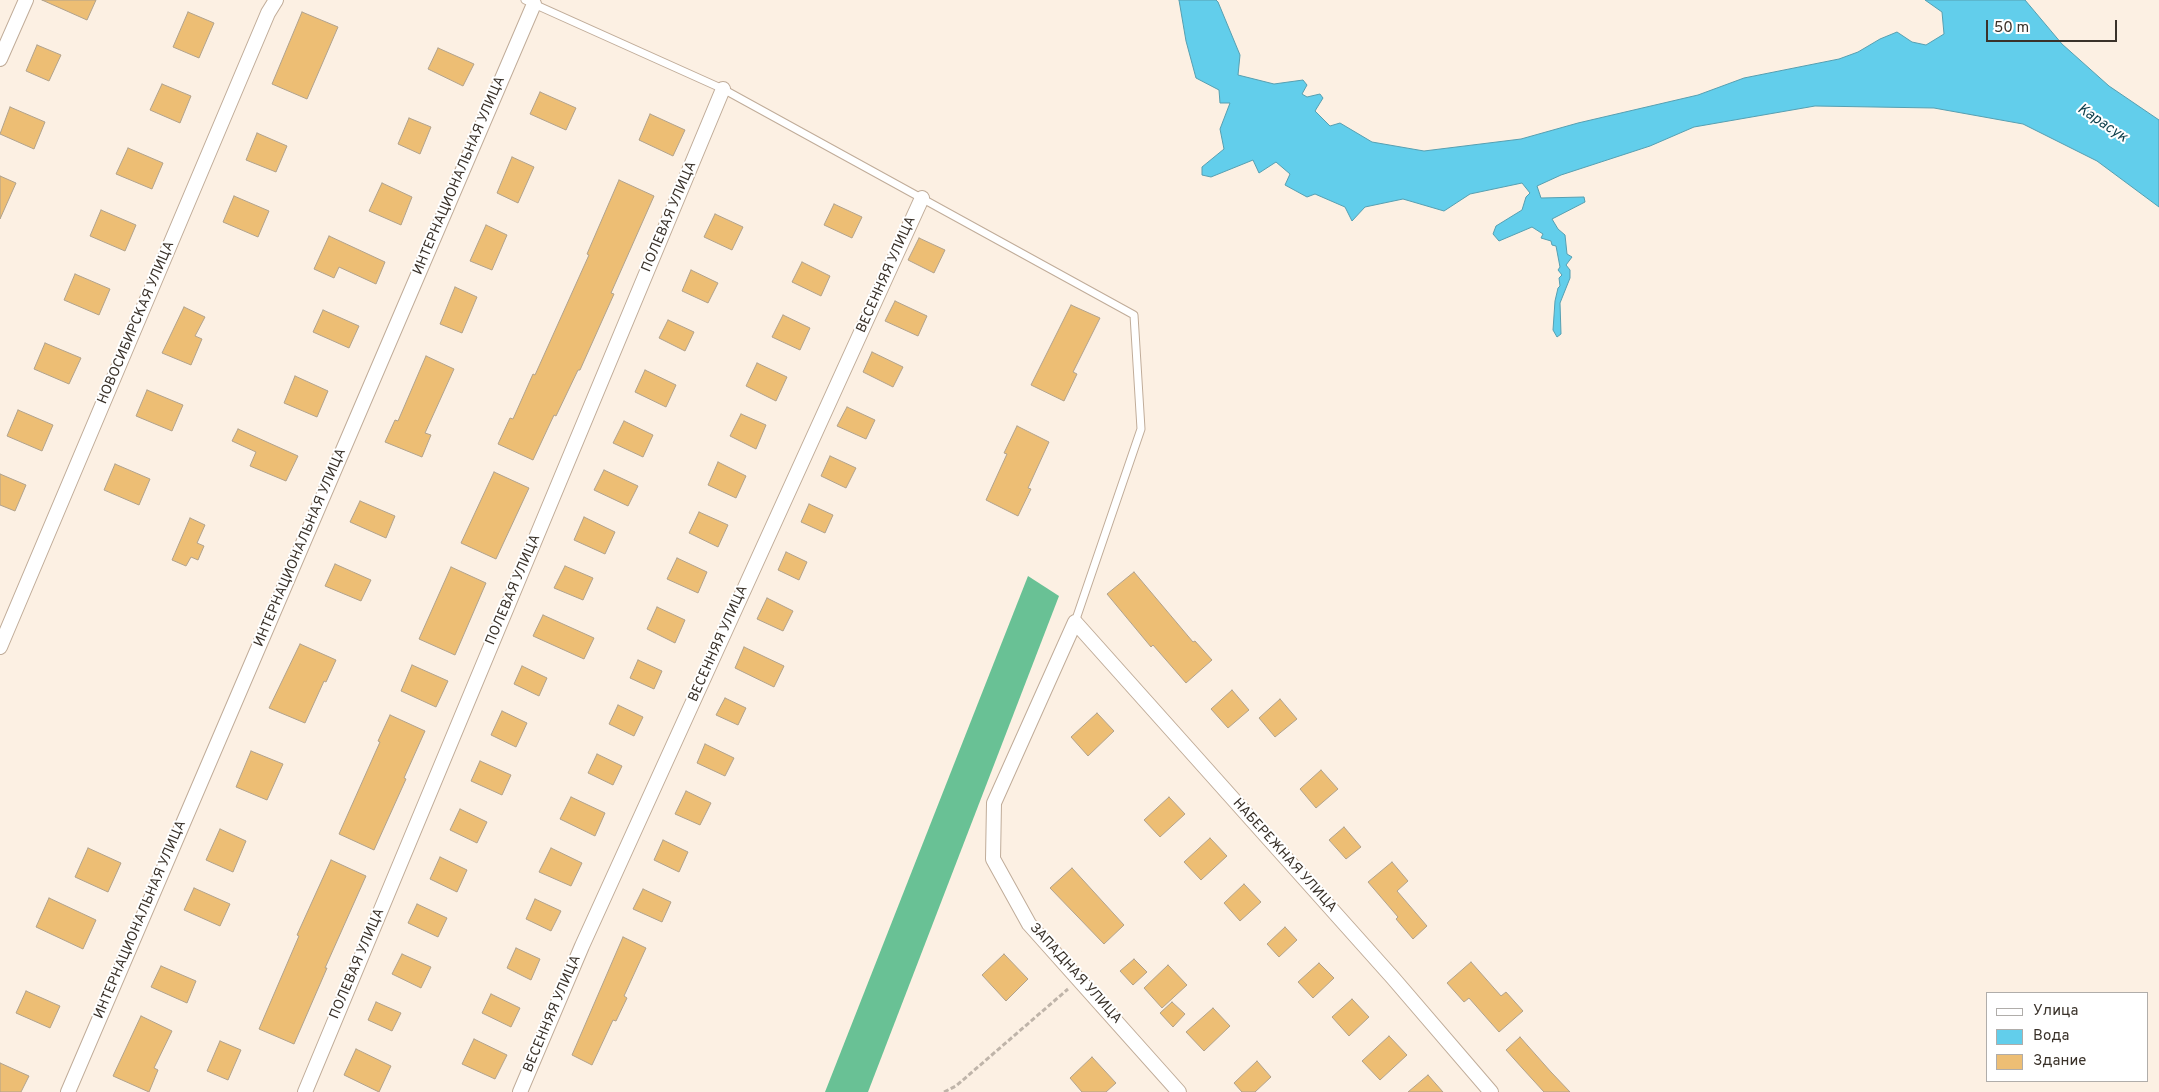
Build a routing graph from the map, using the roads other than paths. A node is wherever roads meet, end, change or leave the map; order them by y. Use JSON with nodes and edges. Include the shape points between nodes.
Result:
{"nodes":[{"id":1,"x":26,"y":0,"type":"edge"},
{"id":2,"x":276,"y":0,"type":"edge"},
{"id":3,"x":530,"y":2,"type":"edge"},
{"id":4,"x":0,"y":60,"type":"edge"},
{"id":5,"x":724,"y":89,"type":"junction"},
{"id":6,"x":922,"y":198,"type":"junction"},
{"id":7,"x":1075,"y":622,"type":"junction"},
{"id":8,"x":0,"y":647,"type":"edge"},
{"id":9,"x":68,"y":1092,"type":"edge"},
{"id":10,"x":305,"y":1092,"type":"edge"},
{"id":11,"x":520,"y":1092,"type":"edge"},
{"id":12,"x":1179,"y":1092,"type":"edge"},
{"id":13,"x":1491,"y":1092,"type":"edge"}],
"edges":[{"from":1,"to":4,"type":"street"},
{"from":2,"to":8,"type":"street","name":"НОВОСИБИРСКАЯ УЛИЦА"},
{"from":3,"to":5,"type":"lane"},
{"from":3,"to":9,"type":"street","name":"ИНТЕРНАЦИОНАЛЬНАЯ УЛИЦА"},
{"from":5,"to":6,"type":"lane"},
{"from":5,"to":10,"type":"street","name":"ПОЛЕВАЯ УЛИЦА"},
{"from":6,"to":7,"type":"lane","via":[[1134,315],[1142,429]]},
{"from":6,"to":11,"type":"street","name":"ВЕСЕННЯЯ УЛИЦА","via":[[586,937]]},
{"from":7,"to":12,"type":"street","name":"ЗАПАДНАЯ УЛИЦА","via":[[994,803],[994,859],[1030,924]]},
{"from":7,"to":13,"type":"street","name":"НАБЕРЕЖНАЯ УЛИЦА"}]}
